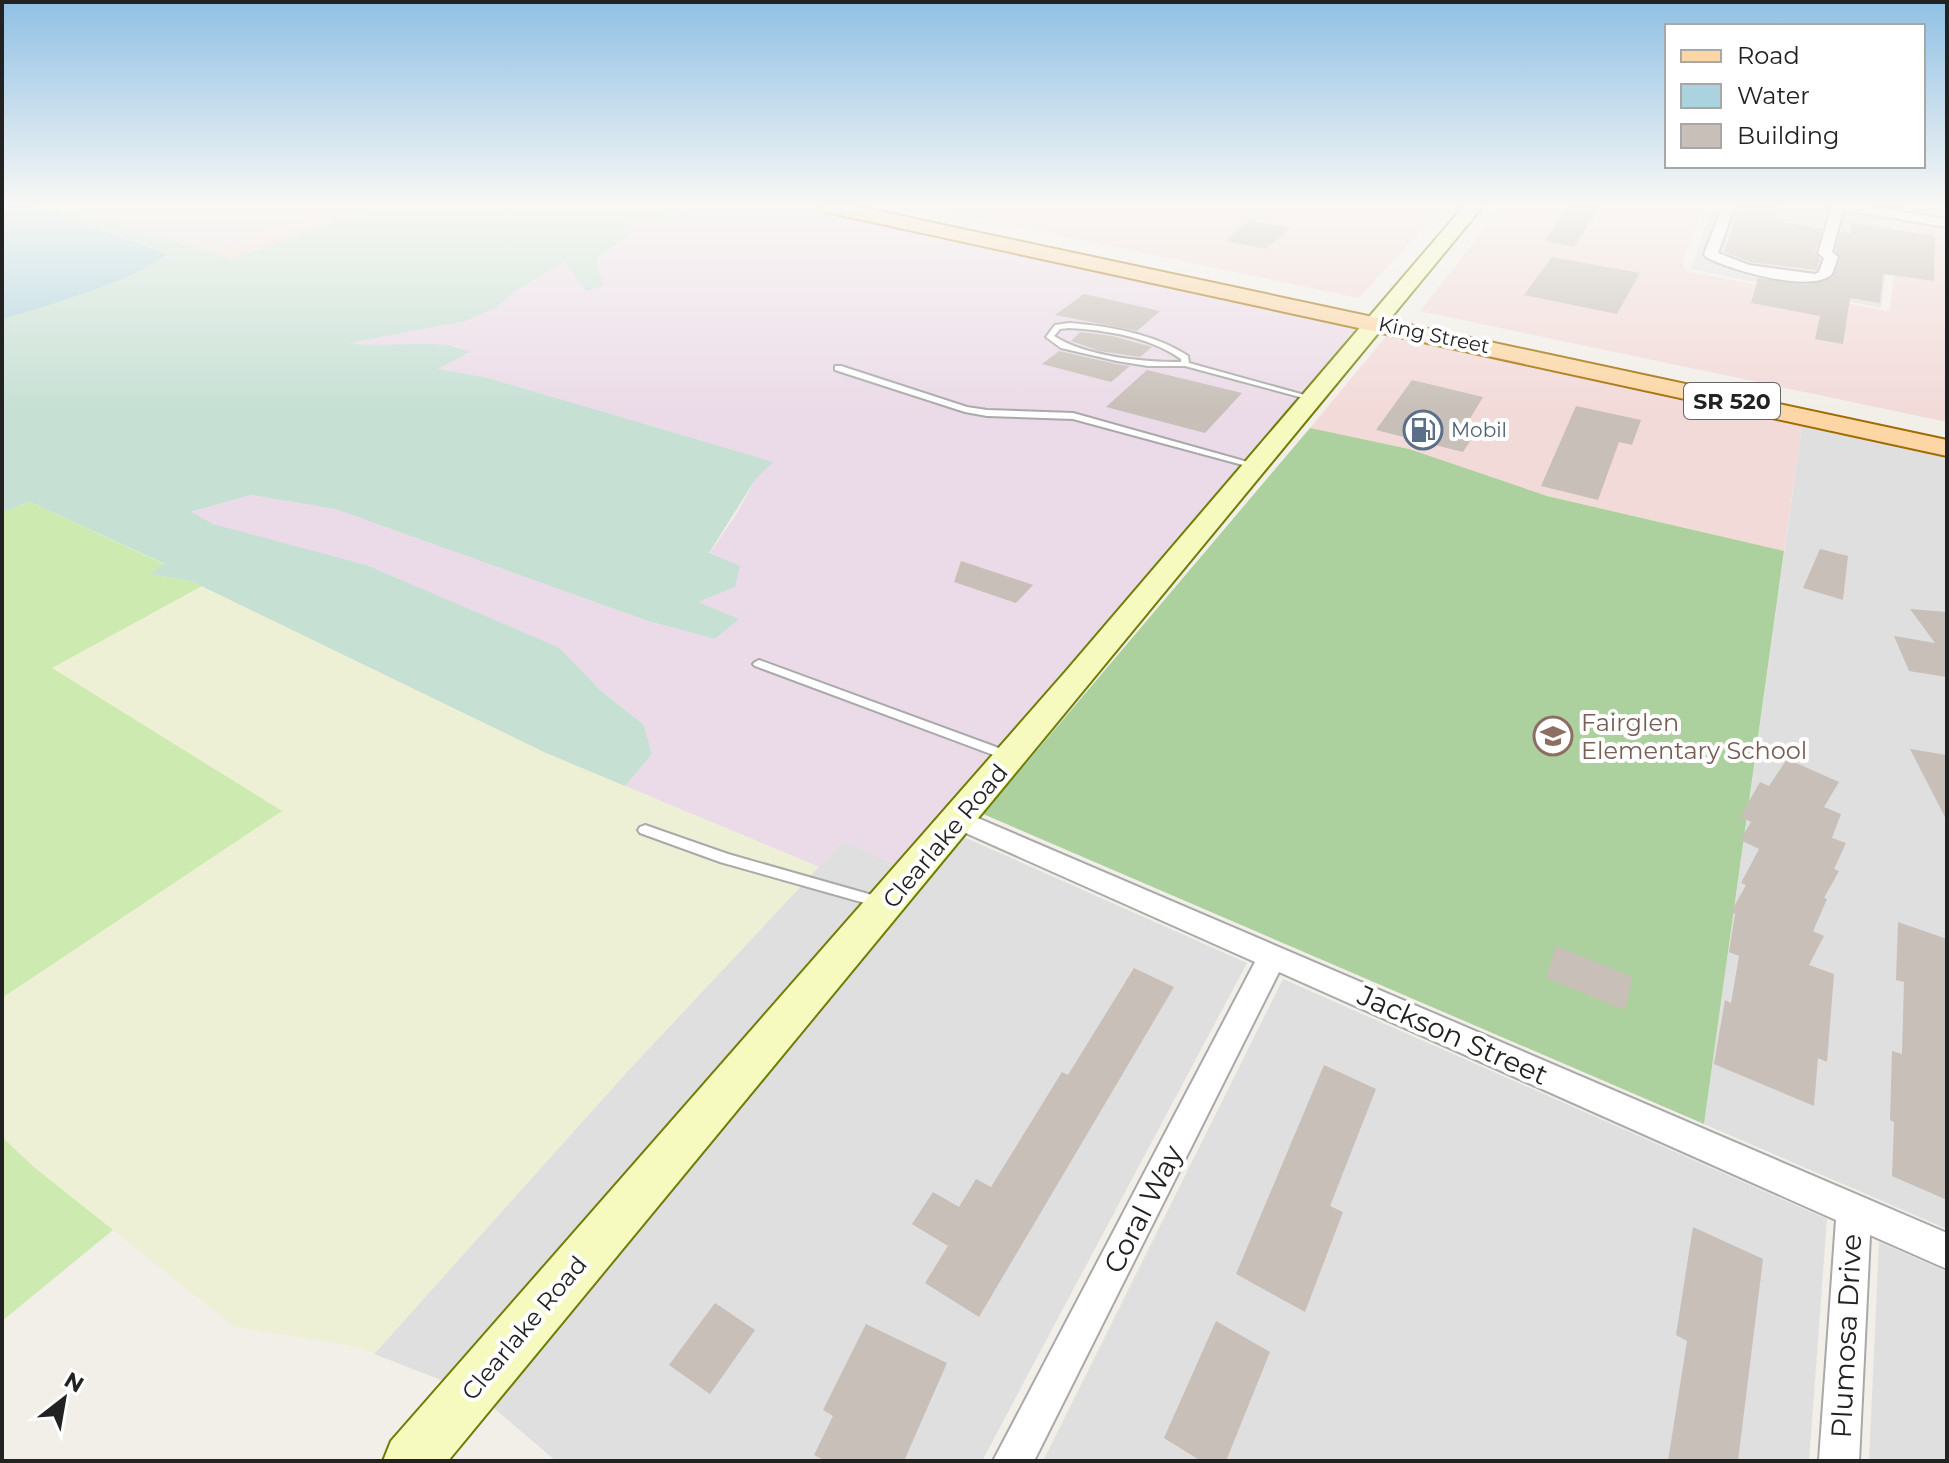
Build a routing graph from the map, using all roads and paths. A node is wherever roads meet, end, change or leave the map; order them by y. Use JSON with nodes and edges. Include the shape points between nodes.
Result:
{"nodes":[{"id":1,"x":1185,"y":274,"type":"edge"},
{"id":2,"x":1418,"y":274,"type":"edge"},
{"id":3,"x":1791,"y":274,"type":"edge"},
{"id":4,"x":1824,"y":274,"type":"edge"},
{"id":5,"x":1384,"y":316,"type":"junction"},
{"id":6,"x":1185,"y":364,"type":"junction"},
{"id":7,"x":838,"y":368,"type":"dead end"},
{"id":8,"x":1315,"y":399,"type":"junction"},
{"id":9,"x":1947,"y":430,"type":"edge"},
{"id":10,"x":1947,"y":448,"type":"edge"},
{"id":11,"x":1258,"y":466,"type":"junction"},
{"id":12,"x":759,"y":664,"type":"dead end"},
{"id":13,"x":1011,"y":757,"type":"junction"},
{"id":14,"x":959,"y":819,"type":"junction"},
{"id":15,"x":645,"y":830,"type":"dead end"},
{"id":16,"x":887,"y":904,"type":"junction"},
{"id":17,"x":1273,"y":956,"type":"junction"},
{"id":18,"x":1854,"y":1210,"type":"junction"},
{"id":19,"x":1947,"y":1251,"type":"edge"},
{"id":20,"x":411,"y":1461,"type":"edge"},
{"id":21,"x":1013,"y":1461,"type":"edge"},
{"id":22,"x":1839,"y":1461,"type":"edge"}],
"edges":[{"from":1,"to":5,"type":"main road","name":"King Street","number":"SR 520"},
{"from":2,"to":5,"type":"street","name":"Clearlake Road"},
{"from":3,"to":4,"type":"street"},
{"from":5,"to":8,"type":"street","name":"Clearlake Road"},
{"from":5,"to":9,"type":"main road","name":"King Street","number":"SR 520"},
{"from":5,"to":10,"type":"main road","name":"King Street","number":"SR 520"},
{"from":6,"to":6,"type":"lane","via":[[1128,361],[1064,346],[1050,337],[1058,327],[1077,325],[1171,348]]},
{"from":6,"to":8,"type":"lane"},
{"from":7,"to":11,"type":"lane","via":[[965,409],[1073,416]]},
{"from":8,"to":11,"type":"street","name":"Clearlake Road"},
{"from":11,"to":13,"type":"street","name":"Clearlake Road"},
{"from":12,"to":13,"type":"lane"},
{"from":13,"to":14,"type":"street","name":"Clearlake Road"},
{"from":14,"to":16,"type":"street","name":"Clearlake Road"},
{"from":14,"to":17,"type":"street","name":"Jackson Street"},
{"from":15,"to":16,"type":"lane"},
{"from":16,"to":20,"type":"street","name":"Clearlake Road"},
{"from":17,"to":18,"type":"street","name":"Jackson Street"},
{"from":17,"to":21,"type":"street","name":"Coral Way"},
{"from":18,"to":19,"type":"street","name":"Jackson Street"},
{"from":18,"to":22,"type":"street","name":"Plumosa Drive"}]}
